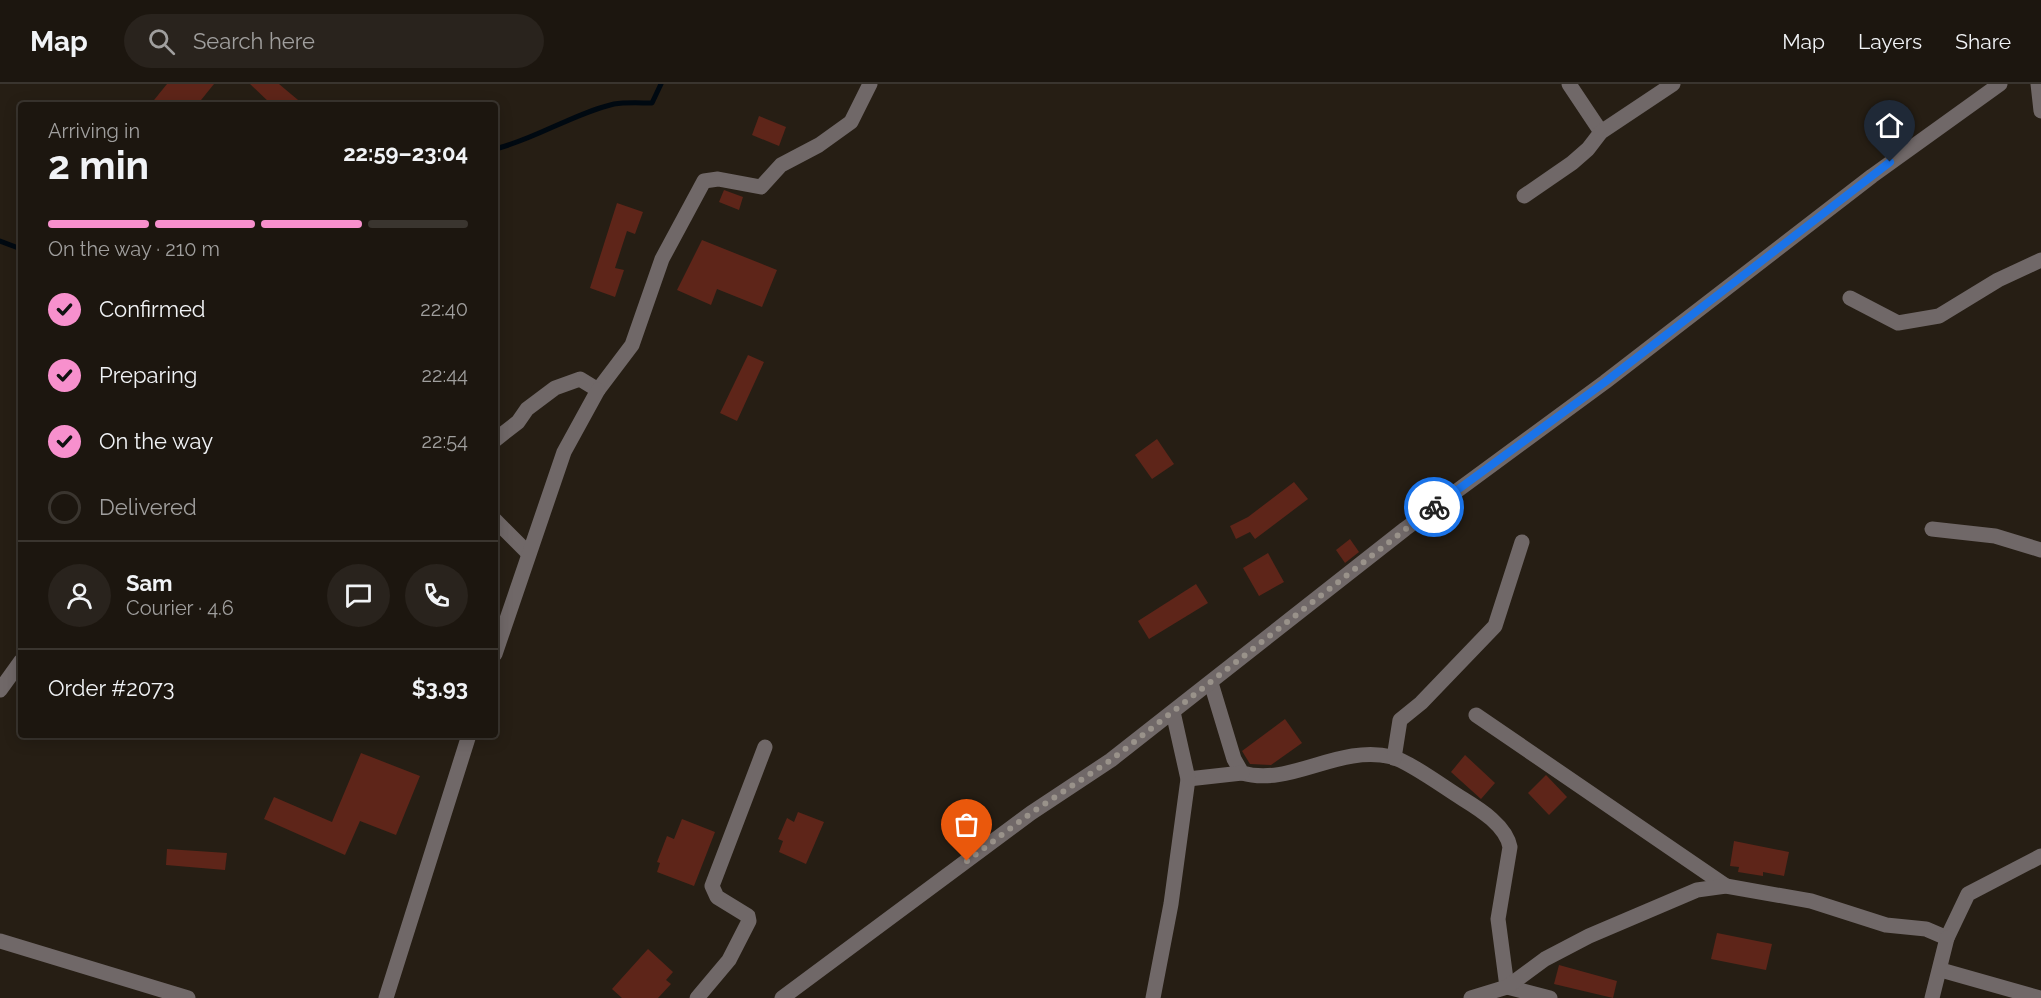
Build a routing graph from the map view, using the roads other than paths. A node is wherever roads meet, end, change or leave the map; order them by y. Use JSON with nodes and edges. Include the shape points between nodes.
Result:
{"nodes":[{"id":1,"x":870,"y":84,"type":"edge"},
{"id":2,"x":1569,"y":84,"type":"edge"},
{"id":3,"x":1673,"y":84,"type":"edge"},
{"id":4,"x":2000,"y":84,"type":"edge"},
{"id":5,"x":2038,"y":84,"type":"edge"},
{"id":6,"x":2041,"y":111,"type":"edge"},
{"id":7,"x":1601,"y":132,"type":"junction"},
{"id":8,"x":1524,"y":196,"type":"dead end"},
{"id":9,"x":2041,"y":260,"type":"edge"},
{"id":10,"x":1850,"y":298,"type":"dead end"},
{"id":11,"x":598,"y":390,"type":"junction"},
{"id":12,"x":498,"y":438,"type":"edge"},
{"id":13,"x":498,"y":523,"type":"edge"},
{"id":14,"x":1932,"y":529,"type":"dead end"},
{"id":15,"x":1522,"y":542,"type":"dead end"},
{"id":16,"x":2041,"y":550,"type":"edge"},
{"id":17,"x":528,"y":554,"type":"junction"},
{"id":18,"x":498,"y":645,"type":"edge"},
{"id":19,"x":18,"y":665,"type":"edge"},
{"id":20,"x":1211,"y":683,"type":"junction"},
{"id":21,"x":0,"y":690,"type":"edge"},
{"id":22,"x":1173,"y":712,"type":"junction"},
{"id":23,"x":1476,"y":716,"type":"dead end"},
{"id":24,"x":468,"y":738,"type":"edge"},
{"id":25,"x":765,"y":747,"type":"dead end"},
{"id":26,"x":1394,"y":758,"type":"junction"},
{"id":27,"x":1242,"y":773,"type":"junction"},
{"id":28,"x":1188,"y":779,"type":"junction"},
{"id":29,"x":2041,"y":856,"type":"edge"},
{"id":30,"x":1726,"y":886,"type":"junction"},
{"id":31,"x":1947,"y":938,"type":"junction"},
{"id":32,"x":0,"y":941,"type":"edge"},
{"id":33,"x":1941,"y":970,"type":"junction"},
{"id":34,"x":1507,"y":987,"type":"junction"},
{"id":35,"x":188,"y":998,"type":"edge"},
{"id":36,"x":386,"y":998,"type":"edge"},
{"id":37,"x":698,"y":998,"type":"edge"},
{"id":38,"x":782,"y":998,"type":"edge"},
{"id":39,"x":1153,"y":998,"type":"edge"},
{"id":40,"x":1471,"y":998,"type":"edge"},
{"id":41,"x":1550,"y":998,"type":"edge"},
{"id":42,"x":1932,"y":998,"type":"edge"},
{"id":43,"x":2040,"y":998,"type":"edge"}],
"edges":[{"from":1,"to":11,"type":"street","via":[[851,122],[781,165],[761,187],[718,179],[704,181],[662,259],[632,345]]},
{"from":2,"to":7,"type":"street"},
{"from":3,"to":7,"type":"street"},
{"from":4,"to":20,"type":"street","via":[[1405,529]]},
{"from":5,"to":6,"type":"street"},
{"from":7,"to":8,"type":"street","via":[[1572,163]]},
{"from":9,"to":10,"type":"street","via":[[1998,280],[1939,316],[1898,323]]},
{"from":11,"to":12,"type":"street","via":[[580,379],[570,381],[527,409]]},
{"from":11,"to":17,"type":"street","via":[[564,452]]},
{"from":13,"to":17,"type":"street"},
{"from":14,"to":16,"type":"street","via":[[1995,536]]},
{"from":15,"to":26,"type":"street","via":[[1496,626],[1400,720]]},
{"from":17,"to":18,"type":"street"},
{"from":19,"to":21,"type":"street"},
{"from":20,"to":22,"type":"street"},
{"from":20,"to":27,"type":"street","via":[[1234,759]]},
{"from":22,"to":28,"type":"street"},
{"from":22,"to":38,"type":"street"},
{"from":23,"to":30,"type":"street"},
{"from":24,"to":36,"type":"street"},
{"from":25,"to":37,"type":"street","via":[[712,886],[717,897],[748,916],[749,921],[729,960]]},
{"from":26,"to":27,"type":"street","via":[[1351,754],[1284,773],[1255,777]]},
{"from":26,"to":34,"type":"street","via":[[1467,801],[1508,836],[1510,847],[1498,919]]},
{"from":27,"to":28,"type":"street"},
{"from":28,"to":39,"type":"street"},
{"from":29,"to":31,"type":"street","via":[[1968,894]]},
{"from":30,"to":31,"type":"street","via":[[1811,901],[1886,925],[1926,929]]},
{"from":30,"to":34,"type":"street","via":[[1697,890],[1589,936],[1545,959]]},
{"from":31,"to":33,"type":"street"},
{"from":32,"to":35,"type":"street"},
{"from":33,"to":42,"type":"street"},
{"from":33,"to":43,"type":"street"},
{"from":34,"to":40,"type":"street"},
{"from":34,"to":41,"type":"street"}]}
